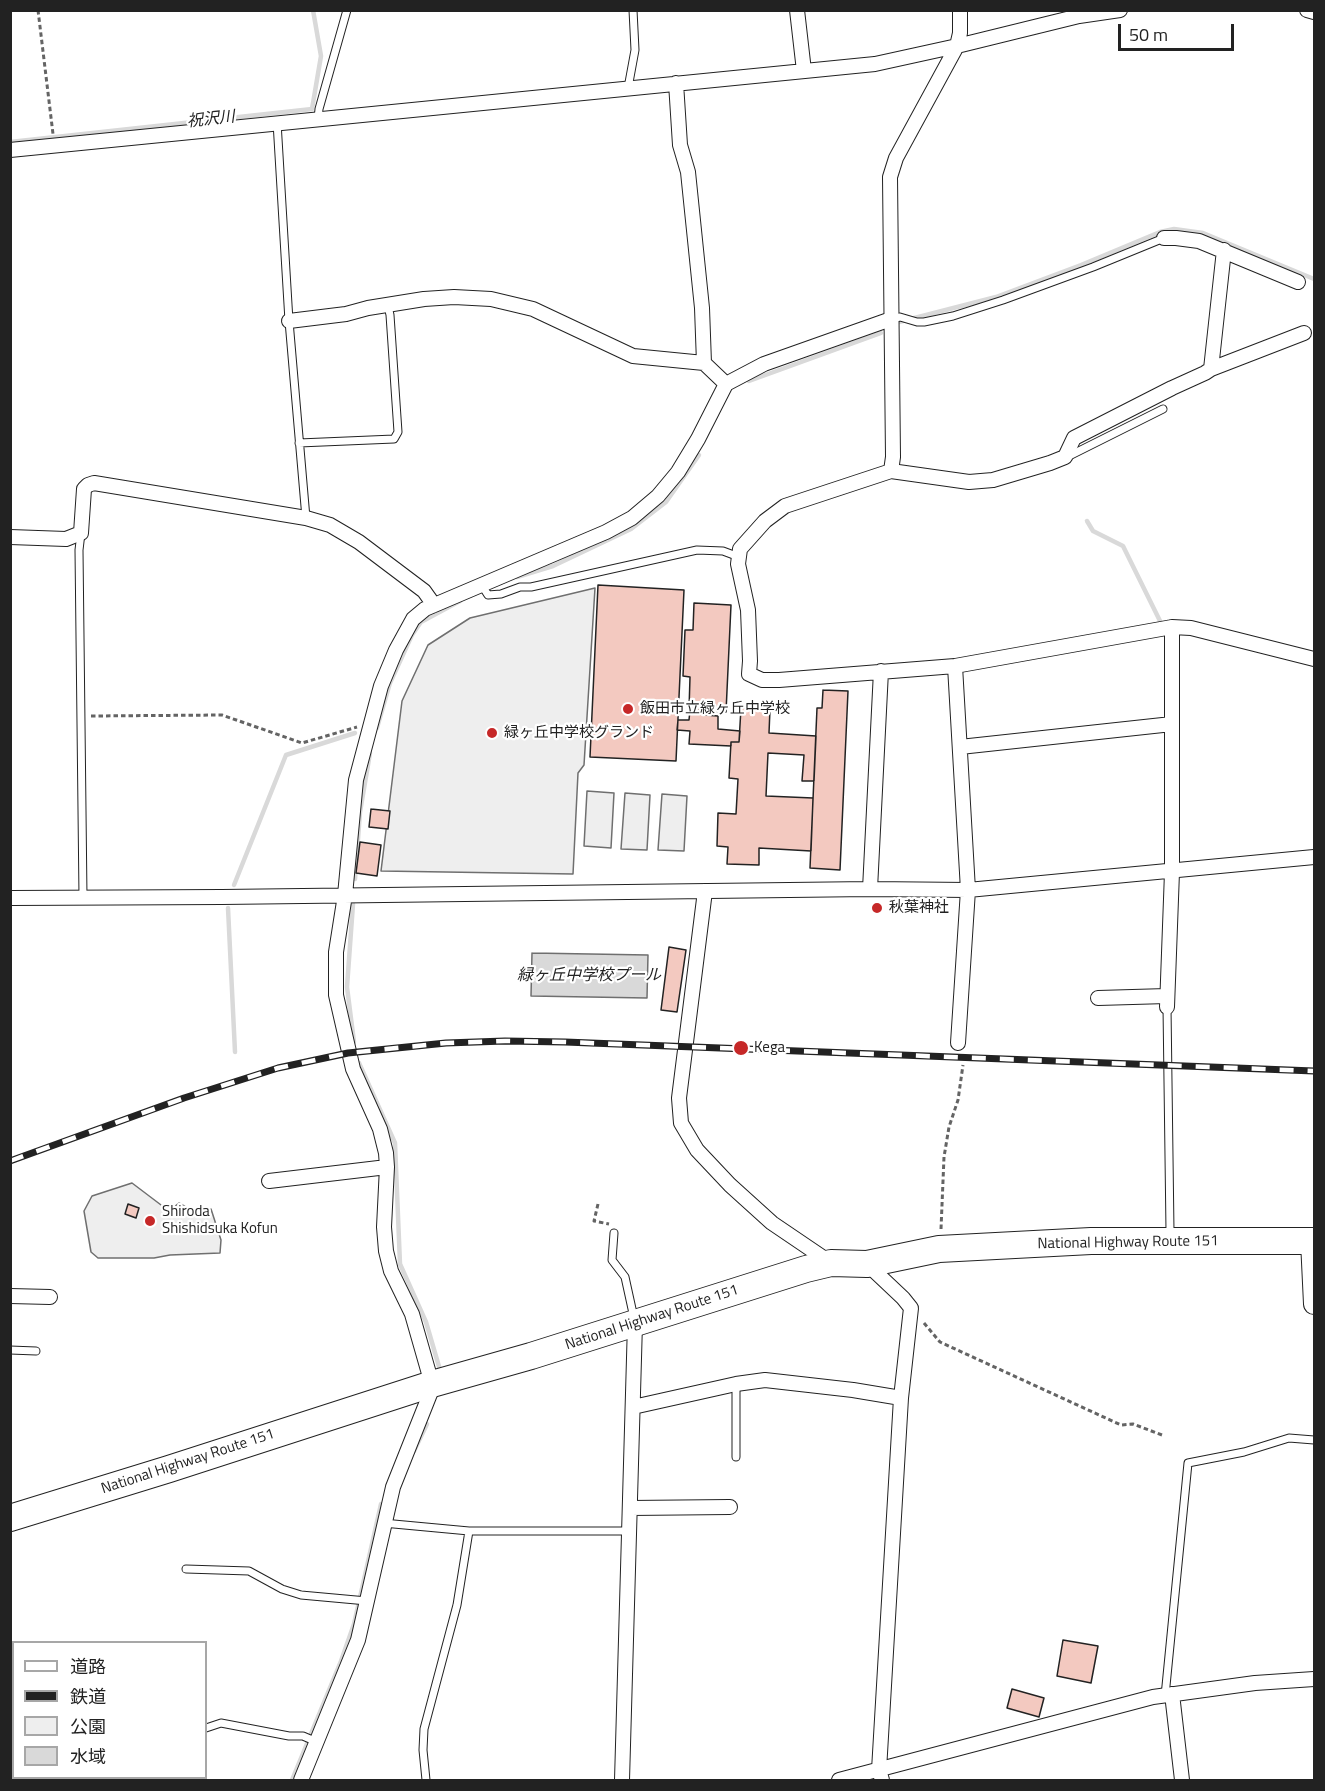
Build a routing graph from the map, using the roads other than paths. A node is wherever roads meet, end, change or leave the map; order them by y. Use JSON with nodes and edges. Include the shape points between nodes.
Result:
{"nodes":[{"id":1,"x":347,"y":10,"type":"edge"},
{"id":2,"x":633,"y":10,"type":"edge"},
{"id":3,"x":797,"y":10,"type":"edge"},
{"id":4,"x":960,"y":10,"type":"edge"},
{"id":5,"x":1120,"y":10,"type":"edge"},
{"id":6,"x":1307,"y":10,"type":"edge"},
{"id":7,"x":1314,"y":12,"type":"edge"},
{"id":8,"x":1066,"y":15,"type":"edge"},
{"id":9,"x":957,"y":46,"type":"junction"},
{"id":10,"x":804,"y":70,"type":"junction"},
{"id":11,"x":676,"y":83,"type":"junction"},
{"id":12,"x":628,"y":88,"type":"junction"},
{"id":13,"x":318,"y":119,"type":"junction"},
{"id":14,"x":277,"y":122,"type":"junction"},
{"id":15,"x":10,"y":150,"type":"edge"},
{"id":16,"x":1164,"y":238,"type":"joint"},
{"id":17,"x":1224,"y":250,"type":"junction"},
{"id":18,"x":1299,"y":282,"type":"dead end"},
{"id":19,"x":387,"y":306,"type":"junction"},
{"id":20,"x":896,"y":318,"type":"junction"},
{"id":21,"x":289,"y":321,"type":"junction"},
{"id":22,"x":1304,"y":333,"type":"dead end"},
{"id":23,"x":704,"y":363,"type":"junction"},
{"id":24,"x":1211,"y":369,"type":"junction"},
{"id":25,"x":726,"y":384,"type":"junction"},
{"id":26,"x":1163,"y":409,"type":"dead end"},
{"id":27,"x":299,"y":443,"type":"junction"},
{"id":28,"x":1065,"y":458,"type":"junction"},
{"id":29,"x":891,"y":471,"type":"junction"},
{"id":30,"x":306,"y":518,"type":"junction"},
{"id":31,"x":81,"y":533,"type":"junction"},
{"id":32,"x":10,"y":537,"type":"edge"},
{"id":33,"x":739,"y":557,"type":"junction"},
{"id":34,"x":484,"y":588,"type":"junction"},
{"id":35,"x":434,"y":605,"type":"junction"},
{"id":36,"x":1172,"y":627,"type":"junction"},
{"id":37,"x":1314,"y":659,"type":"edge"},
{"id":38,"x":955,"y":666,"type":"junction"},
{"id":39,"x":881,"y":671,"type":"junction"},
{"id":40,"x":1172,"y":724,"type":"junction"},
{"id":41,"x":960,"y":747,"type":"junction"},
{"id":42,"x":1314,"y":857,"type":"edge"},
{"id":43,"x":1172,"y":872,"type":"junction"},
{"id":44,"x":870,"y":889,"type":"junction"},
{"id":45,"x":705,"y":891,"type":"junction"},
{"id":46,"x":968,"y":891,"type":"junction"},
{"id":47,"x":345,"y":895,"type":"junction"},
{"id":48,"x":83,"y":897,"type":"junction"},
{"id":49,"x":10,"y":898,"type":"edge"},
{"id":50,"x":1098,"y":998,"type":"dead end"},
{"id":51,"x":1167,"y":1002,"type":"junction"},
{"id":52,"x":958,"y":1043,"type":"dead end"},
{"id":53,"x":387,"y":1167,"type":"junction"},
{"id":54,"x":268,"y":1181,"type":"dead end"},
{"id":55,"x":1170,"y":1231,"type":"dead end"},
{"id":56,"x":614,"y":1233,"type":"road end"},
{"id":57,"x":1313,"y":1241,"type":"edge"},
{"id":58,"x":831,"y":1263,"type":"junction"},
{"id":59,"x":867,"y":1264,"type":"junction"},
{"id":60,"x":10,"y":1296,"type":"edge"},
{"id":61,"x":50,"y":1297,"type":"dead end"},
{"id":62,"x":1314,"y":1304,"type":"edge"},
{"id":63,"x":635,"y":1323,"type":"junction"},
{"id":64,"x":10,"y":1350,"type":"edge"},
{"id":65,"x":36,"y":1351,"type":"dead end"},
{"id":66,"x":432,"y":1384,"type":"junction"},
{"id":67,"x":736,"y":1384,"type":"junction"},
{"id":68,"x":902,"y":1398,"type":"junction"},
{"id":69,"x":633,"y":1407,"type":"junction"},
{"id":70,"x":1314,"y":1440,"type":"edge"},
{"id":71,"x":736,"y":1457,"type":"dead end"},
{"id":72,"x":730,"y":1507,"type":"dead end"},
{"id":73,"x":630,"y":1508,"type":"junction"},
{"id":74,"x":10,"y":1518,"type":"edge"},
{"id":75,"x":383,"y":1523,"type":"junction"},
{"id":76,"x":629,"y":1531,"type":"junction"},
{"id":77,"x":469,"y":1532,"type":"junction"},
{"id":78,"x":186,"y":1569,"type":"dead end"},
{"id":79,"x":362,"y":1600,"type":"junction"},
{"id":80,"x":1314,"y":1679,"type":"edge"},
{"id":81,"x":1168,"y":1695,"type":"junction"},
{"id":82,"x":207,"y":1728,"type":"edge"},
{"id":83,"x":314,"y":1741,"type":"junction"},
{"id":84,"x":880,"y":1775,"type":"edge"},
{"id":85,"x":301,"y":1780,"type":"edge"},
{"id":86,"x":426,"y":1780,"type":"edge"},
{"id":87,"x":622,"y":1780,"type":"edge"},
{"id":88,"x":839,"y":1780,"type":"edge"},
{"id":89,"x":1182,"y":1780,"type":"edge"}],
"edges":[{"from":1,"to":13,"type":"lane"},
{"from":2,"to":12,"type":"lane","via":[[635,50]]},
{"from":3,"to":10,"type":"street"},
{"from":4,"to":9,"type":"street"},
{"from":5,"to":8,"type":"street"},
{"from":6,"to":7,"type":"street"},
{"from":8,"to":9,"type":"street"},
{"from":9,"to":10,"type":"street","via":[[875,64]]},
{"from":9,"to":20,"type":"street","via":[[896,158],[890,177]]},
{"from":10,"to":11,"type":"street"},
{"from":11,"to":12,"type":"street"},
{"from":11,"to":23,"type":"street","via":[[680,145],[690,183]]},
{"from":12,"to":13,"type":"street"},
{"from":13,"to":14,"type":"street"},
{"from":14,"to":15,"type":"street"},
{"from":14,"to":21,"type":"lane"},
{"from":16,"to":17,"type":"street","via":[[1199,241]]},
{"from":16,"to":20,"type":"lane","via":[[953,316],[917,322]]},
{"from":17,"to":18,"type":"street"},
{"from":17,"to":24,"type":"street"},
{"from":19,"to":21,"type":"street"},
{"from":19,"to":23,"type":"street","via":[[424,299],[491,299],[533,309],[633,356]]},
{"from":19,"to":27,"type":"lane","via":[[398,432],[394,439]]},
{"from":20,"to":25,"type":"street","via":[[764,364]]},
{"from":20,"to":29,"type":"street"},
{"from":21,"to":27,"type":"lane"},
{"from":22,"to":24,"type":"street"},
{"from":23,"to":25,"type":"street"},
{"from":24,"to":28,"type":"street","via":[[1074,438]]},
{"from":25,"to":34,"type":"street","via":[[678,472],[632,518]]},
{"from":26,"to":28,"type":"lane"},
{"from":27,"to":30,"type":"lane"},
{"from":28,"to":29,"type":"street","via":[[993,480],[969,483]]},
{"from":29,"to":33,"type":"street","via":[[785,506],[754,532],[740,549]]},
{"from":30,"to":31,"type":"street","via":[[94,483],[84,489]]},
{"from":30,"to":35,"type":"street","via":[[330,525],[359,542],[424,591]]},
{"from":31,"to":32,"type":"street","via":[[66,539]]},
{"from":31,"to":48,"type":"lane"},
{"from":33,"to":34,"type":"lane","via":[[723,551],[697,550]]},
{"from":33,"to":39,"type":"street","via":[[748,610],[749,674],[762,680],[779,680]]},
{"from":34,"to":35,"type":"street"},
{"from":35,"to":47,"type":"street","via":[[414,619],[381,686],[356,780]]},
{"from":36,"to":37,"type":"street","via":[[1191,628]]},
{"from":36,"to":38,"type":"street"},
{"from":36,"to":40,"type":"street"},
{"from":38,"to":39,"type":"street"},
{"from":38,"to":41,"type":"street"},
{"from":39,"to":44,"type":"street"},
{"from":40,"to":41,"type":"street"},
{"from":40,"to":43,"type":"street"},
{"from":41,"to":46,"type":"street"},
{"from":42,"to":43,"type":"street"},
{"from":43,"to":46,"type":"street"},
{"from":43,"to":51,"type":"street"},
{"from":44,"to":45,"type":"street"},
{"from":44,"to":46,"type":"street"},
{"from":45,"to":47,"type":"street"},
{"from":45,"to":58,"type":"street","via":[[679,1098],[681,1124],[730,1185],[772,1223]]},
{"from":46,"to":52,"type":"street"},
{"from":47,"to":48,"type":"street"},
{"from":47,"to":53,"type":"street","via":[[336,952],[336,995],[353,1069],[380,1129]]},
{"from":48,"to":49,"type":"street"},
{"from":50,"to":51,"type":"street"},
{"from":51,"to":55,"type":"lane"},
{"from":53,"to":54,"type":"street"},
{"from":53,"to":66,"type":"street","via":[[386,1251],[391,1271],[412,1314]]},
{"from":56,"to":63,"type":"lane","via":[[612,1260],[625,1277]]},
{"from":57,"to":59,"type":"highway","name":"National Highway Route 151","via":[[1091,1241],[939,1249]]},
{"from":57,"to":62,"type":"street"},
{"from":58,"to":59,"type":"highway","name":"National Highway Route 151"},
{"from":58,"to":63,"type":"highway","name":"National Highway Route 151"},
{"from":59,"to":68,"type":"street","via":[[911,1308]]},
{"from":60,"to":61,"type":"street"},
{"from":63,"to":66,"type":"highway","name":"National Highway Route 151"},
{"from":63,"to":69,"type":"street"},
{"from":64,"to":65,"type":"lane"},
{"from":66,"to":74,"type":"highway","name":"National Highway Route 151"},
{"from":66,"to":75,"type":"street","via":[[400,1464]]},
{"from":67,"to":68,"type":"street","via":[[765,1380]]},
{"from":67,"to":69,"type":"street"},
{"from":67,"to":71,"type":"lane"},
{"from":68,"to":84,"type":"street"},
{"from":69,"to":73,"type":"street"},
{"from":70,"to":81,"type":"lane","via":[[1289,1438],[1188,1463]]},
{"from":72,"to":73,"type":"street"},
{"from":73,"to":76,"type":"street"},
{"from":75,"to":77,"type":"lane"},
{"from":75,"to":79,"type":"street"},
{"from":76,"to":77,"type":"lane"},
{"from":76,"to":87,"type":"street"},
{"from":77,"to":86,"type":"lane","via":[[457,1605],[424,1729]]},
{"from":78,"to":79,"type":"lane","via":[[249,1571],[301,1595]]},
{"from":79,"to":83,"type":"street","via":[[358,1640]]},
{"from":80,"to":81,"type":"street"},
{"from":81,"to":84,"type":"street"},
{"from":81,"to":89,"type":"street"},
{"from":82,"to":83,"type":"lane","via":[[221,1723]]},
{"from":83,"to":85,"type":"street"},
{"from":84,"to":88,"type":"street"}]}
